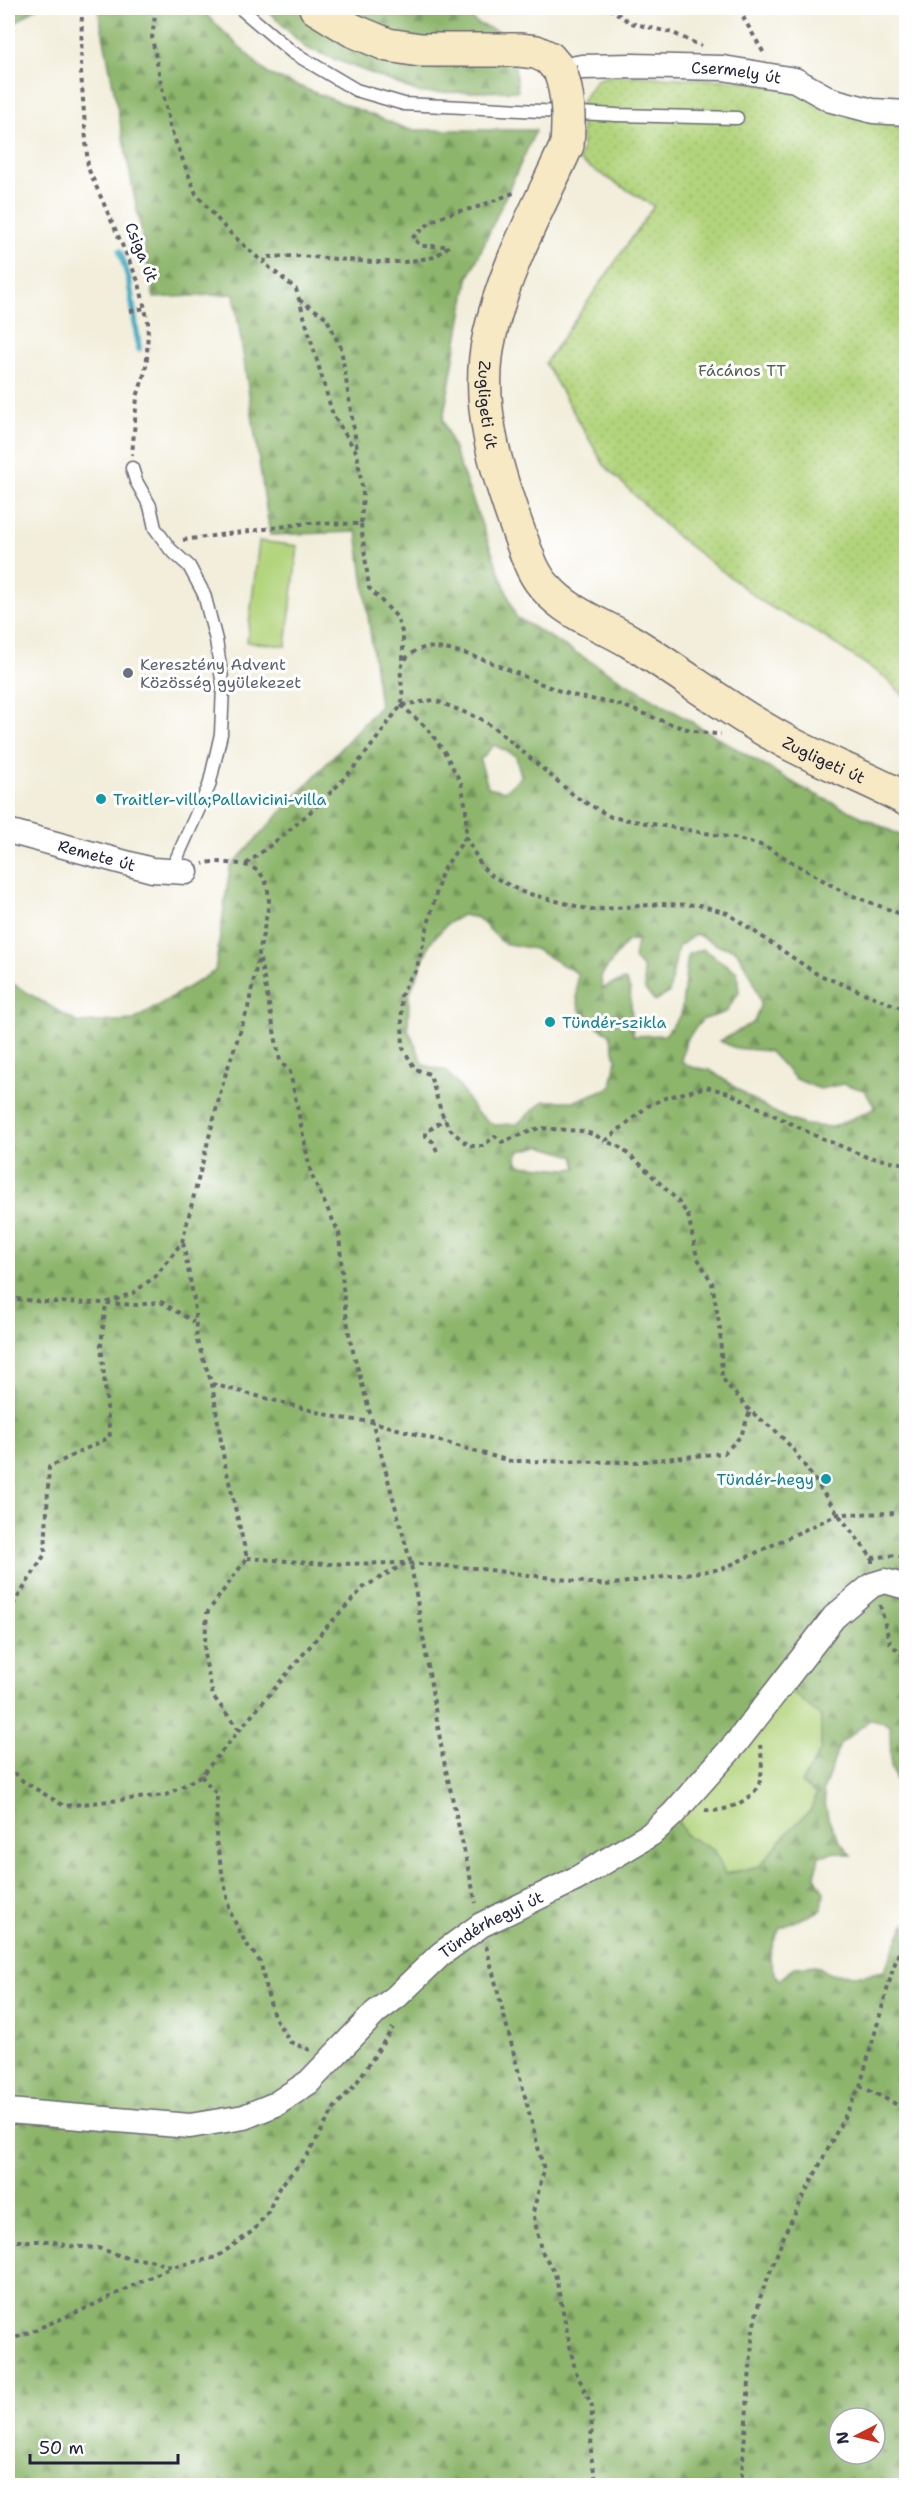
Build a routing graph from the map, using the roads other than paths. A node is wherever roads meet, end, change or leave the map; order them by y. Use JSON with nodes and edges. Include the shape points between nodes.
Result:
{"nodes":[{"id":1,"x":240,"y":8,"type":"edge"},
{"id":2,"x":316,"y":8,"type":"edge"},
{"id":3,"x":560,"y":71,"type":"junction"},
{"id":4,"x":906,"y":113,"type":"edge"},
{"id":5,"x":737,"y":118,"type":"dead end"},
{"id":6,"x":132,"y":468,"type":"road end"},
{"id":7,"x":906,"y":799,"type":"edge"},
{"id":8,"x":8,"y":831,"type":"edge"},
{"id":9,"x":179,"y":872,"type":"joint"},
{"id":10,"x":906,"y":1587,"type":"edge"},
{"id":11,"x":8,"y":2111,"type":"edge"}],
"edges":[{"from":1,"to":5,"type":"lane","via":[[292,52],[356,90],[404,104],[616,116]]},
{"from":2,"to":3,"type":"street","via":[[352,30],[388,45],[420,50],[536,52],[549,58]]},
{"from":3,"to":4,"type":"street","name":"Csermely út","via":[[622,66],[723,68],[795,80],[831,100],[873,111]]},
{"from":3,"to":7,"type":"street","name":"Zugligeti út","bridge":true,"via":[[568,99],[567,145],[502,291],[489,335],[485,379],[493,455],[530,564],[546,589],[573,610],[631,642],[777,737]]},
{"from":6,"to":9,"type":"lane","via":[[150,506],[155,528],[163,542],[189,566],[204,594],[223,686],[221,734],[209,786]]},
{"from":8,"to":9,"type":"street","name":"Remete út","via":[[152,870]]},
{"from":10,"to":11,"type":"street","name":"Tündérhegyi út","via":[[885,1581],[872,1585],[834,1617],[747,1728],[651,1834],[576,1879],[481,1925],[376,2012],[309,2082],[276,2104],[244,2117],[190,2126]]}]}
